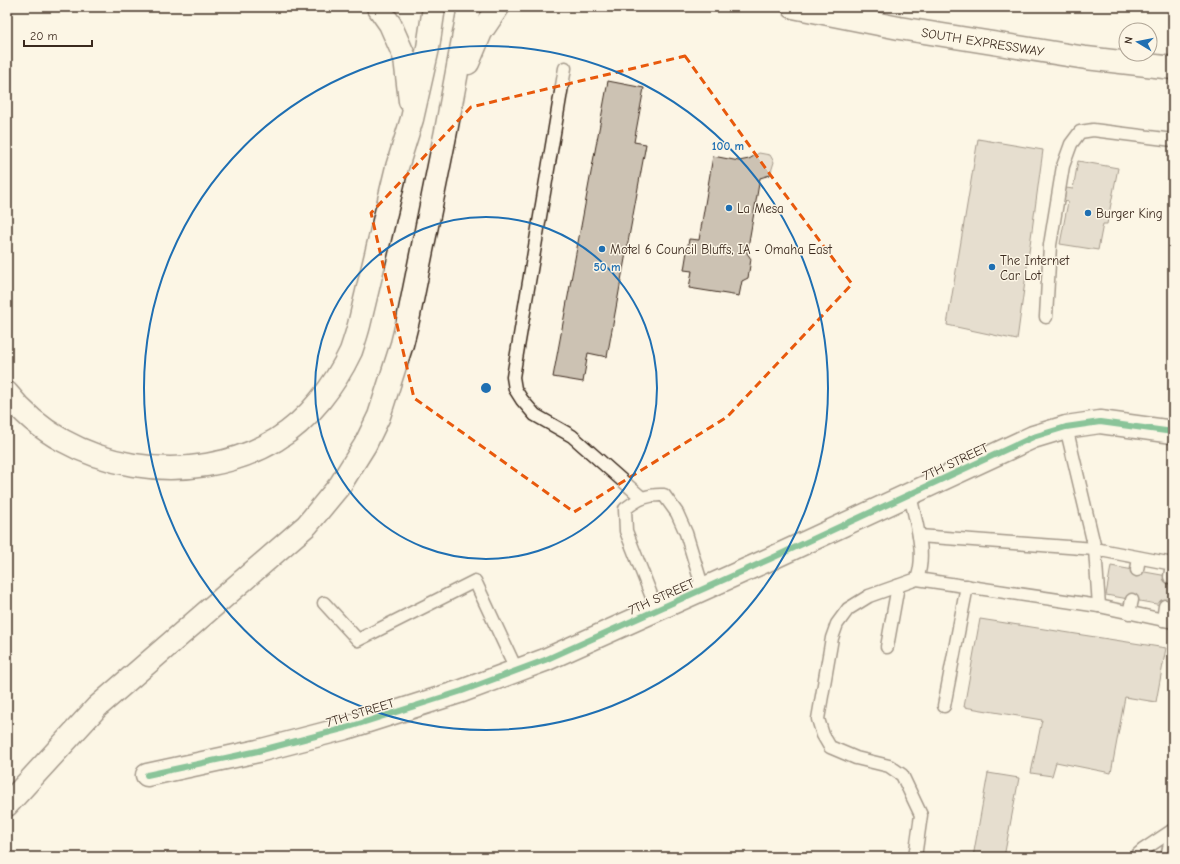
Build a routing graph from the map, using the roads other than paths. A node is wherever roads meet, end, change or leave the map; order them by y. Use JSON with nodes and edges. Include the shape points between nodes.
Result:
{"nodes":[{"id":1,"x":378,"y":7,"type":"edge"},
{"id":2,"x":434,"y":7,"type":"edge"},
{"id":3,"x":469,"y":7,"type":"edge"},
{"id":4,"x":498,"y":7,"type":"edge"},
{"id":5,"x":794,"y":7,"type":"edge"},
{"id":6,"x":565,"y":68,"type":"dead end"},
{"id":7,"x":1173,"y":68,"type":"edge"},
{"id":8,"x":412,"y":119,"type":"junction"},
{"id":9,"x":446,"y":131,"type":"junction"},
{"id":10,"x":1173,"y":140,"type":"edge"},
{"id":11,"x":1046,"y":317,"type":"dead end"},
{"id":12,"x":7,"y":393,"type":"edge"},
{"id":13,"x":1066,"y":427,"type":"junction"},
{"id":14,"x":1173,"y":432,"type":"edge"},
{"id":15,"x":910,"y":494,"type":"junction"},
{"id":16,"x":642,"y":498,"type":"junction"},
{"id":17,"x":919,"y":536,"type":"junction"},
{"id":18,"x":1095,"y":549,"type":"junction"},
{"id":19,"x":1139,"y":558,"type":"junction"},
{"id":20,"x":1172,"y":564,"type":"edge"},
{"id":21,"x":1137,"y":570,"type":"dead end"},
{"id":22,"x":1170,"y":577,"type":"dead end"},
{"id":23,"x":918,"y":579,"type":"junction"},
{"id":24,"x":898,"y":586,"type":"junction"},
{"id":25,"x":967,"y":586,"type":"junction"},
{"id":26,"x":704,"y":589,"type":"junction"},
{"id":27,"x":1132,"y":600,"type":"dead end"},
{"id":28,"x":324,"y":603,"type":"dead end"},
{"id":29,"x":1099,"y":606,"type":"junction"},
{"id":30,"x":1165,"y":606,"type":"dead end"},
{"id":31,"x":657,"y":610,"type":"junction"},
{"id":32,"x":1129,"y":613,"type":"junction"},
{"id":33,"x":1168,"y":621,"type":"edge"},
{"id":34,"x":887,"y":648,"type":"dead end"},
{"id":35,"x":517,"y":671,"type":"junction"},
{"id":36,"x":944,"y":706,"type":"dead end"},
{"id":37,"x":147,"y":775,"type":"dead end"},
{"id":38,"x":7,"y":805,"type":"edge"},
{"id":39,"x":1173,"y":830,"type":"edge"},
{"id":40,"x":915,"y":857,"type":"edge"},
{"id":41,"x":1135,"y":857,"type":"edge"},
{"id":42,"x":1167,"y":857,"type":"edge"}],
"edges":[{"from":1,"to":8,"type":"main road","via":[[390,24],[405,58]]},
{"from":2,"to":8,"type":"main road","via":[[428,48]]},
{"from":3,"to":9,"type":"main road"},
{"from":4,"to":9,"type":"main road","via":[[481,32],[468,61]]},
{"from":5,"to":7,"type":"main road","name":"SOUTH EXPRESSWAY","via":[[899,28],[1078,57]]},
{"from":6,"to":16,"type":"lane","via":[[513,377],[515,389],[536,415],[572,436]]},
{"from":8,"to":12,"type":"main road","via":[[397,167],[352,349],[340,373],[318,402],[298,423],[277,439],[252,452],[214,464],[168,468],[129,465],[95,455],[39,426]]},
{"from":9,"to":38,"type":"main road","via":[[402,344],[379,416],[365,445],[340,485],[307,526],[97,707]]},
{"from":10,"to":11,"type":"lane","via":[[1093,130],[1080,132],[1071,144],[1063,166],[1050,245]]},
{"from":13,"to":14,"type":"main road","name":"7TH STREET","via":[[1100,422]]},
{"from":13,"to":15,"type":"main road","name":"7TH STREET","via":[[1033,437]]},
{"from":13,"to":18,"type":"lane"},
{"from":15,"to":17,"type":"lane"},
{"from":15,"to":26,"type":"main road","name":"7TH STREET"},
{"from":16,"to":26,"type":"lane","via":[[653,494],[664,495],[678,513]]},
{"from":16,"to":31,"type":"lane","via":[[624,510],[626,531]]},
{"from":17,"to":18,"type":"lane"},
{"from":17,"to":23,"type":"lane","via":[[921,568]]},
{"from":18,"to":19,"type":"lane"},
{"from":18,"to":29,"type":"lane"},
{"from":19,"to":20,"type":"lane"},
{"from":19,"to":21,"type":"lane"},
{"from":20,"to":22,"type":"lane"},
{"from":23,"to":24,"type":"lane"},
{"from":23,"to":25,"type":"lane"},
{"from":24,"to":34,"type":"lane"},
{"from":24,"to":40,"type":"lane","via":[[864,599],[848,609],[837,624],[832,638],[818,718],[823,736],[830,747],[856,758],[889,766],[902,775],[921,814]]},
{"from":25,"to":29,"type":"lane"},
{"from":25,"to":36,"type":"lane"},
{"from":26,"to":31,"type":"main road","name":"7TH STREET"},
{"from":27,"to":32,"type":"lane"},
{"from":28,"to":35,"type":"lane","via":[[358,640],[475,581]]},
{"from":29,"to":32,"type":"lane"},
{"from":30,"to":33,"type":"lane"},
{"from":31,"to":35,"type":"main road","name":"7TH STREET"},
{"from":32,"to":33,"type":"lane"},
{"from":35,"to":37,"type":"main road","name":"7TH STREET","via":[[462,692],[346,728],[258,751]]},
{"from":39,"to":41,"type":"lane"},
{"from":39,"to":42,"type":"lane"}]}
